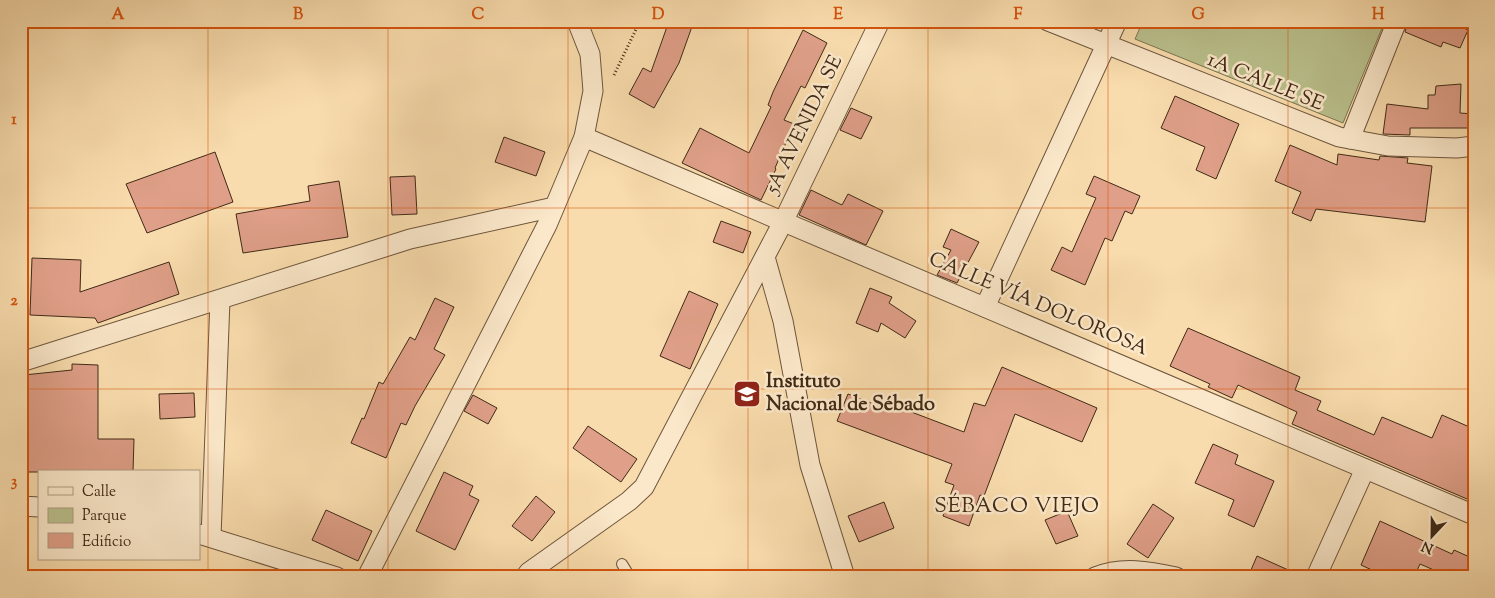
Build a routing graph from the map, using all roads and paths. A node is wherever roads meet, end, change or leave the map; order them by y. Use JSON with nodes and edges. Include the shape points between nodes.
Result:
{"nodes":[{"id":1,"x":577,"y":21,"type":"edge"},
{"id":2,"x":880,"y":21,"type":"edge"},
{"id":3,"x":1048,"y":21,"type":"edge"},
{"id":4,"x":1117,"y":21,"type":"edge"},
{"id":5,"x":1397,"y":21,"type":"edge"},
{"id":6,"x":1106,"y":45,"type":"junction"},
{"id":7,"x":584,"y":137,"type":"junction"},
{"id":8,"x":1350,"y":139,"type":"junction"},
{"id":9,"x":1474,"y":146,"type":"edge"},
{"id":10,"x":554,"y":207,"type":"junction"},
{"id":11,"x":783,"y":222,"type":"junction"},
{"id":12,"x":765,"y":257,"type":"junction"},
{"id":13,"x":220,"y":300,"type":"junction"},
{"id":14,"x":985,"y":308,"type":"junction"},
{"id":15,"x":21,"y":362,"type":"edge"},
{"id":16,"x":1365,"y":469,"type":"junction"},
{"id":17,"x":21,"y":506,"type":"edge"},
{"id":18,"x":38,"y":507,"type":"edge"},
{"id":19,"x":1474,"y":515,"type":"edge"},
{"id":20,"x":205,"y":535,"type":"edge"},
{"id":21,"x":622,"y":564,"type":"dead end"},
{"id":22,"x":336,"y":577,"type":"edge"},
{"id":23,"x":367,"y":577,"type":"edge"},
{"id":24,"x":525,"y":577,"type":"edge"},
{"id":25,"x":630,"y":577,"type":"edge"},
{"id":26,"x":845,"y":577,"type":"edge"},
{"id":27,"x":1095,"y":577,"type":"edge"},
{"id":28,"x":1176,"y":577,"type":"edge"},
{"id":29,"x":1316,"y":577,"type":"edge"}],
"edges":[{"from":1,"to":7,"type":"street","via":[[590,54],[593,91]]},
{"from":2,"to":11,"type":"street","name":"5A AVENIDA SE"},
{"from":3,"to":6,"type":"street","name":"1A CALLE SE"},
{"from":4,"to":6,"type":"street"},
{"from":5,"to":8,"type":"street"},
{"from":6,"to":8,"type":"street","name":"1A CALLE SE"},
{"from":6,"to":14,"type":"street"},
{"from":7,"to":10,"type":"street"},
{"from":7,"to":11,"type":"street","name":"CALLE VÍA DOLOROSA"},
{"from":8,"to":9,"type":"street","name":"1A CALLE SE","via":[[1388,146]]},
{"from":10,"to":13,"type":"street","via":[[410,239]]},
{"from":10,"to":23,"type":"street"},
{"from":11,"to":12,"type":"street","name":"5A AVENIDA SE"},
{"from":11,"to":14,"type":"street","name":"CALLE VÍA DOLOROSA"},
{"from":12,"to":24,"type":"street","name":"5A AVENIDA SE","via":[[644,487]]},
{"from":12,"to":26,"type":"street","via":[[783,321],[810,464]]},
{"from":13,"to":15,"type":"street"},
{"from":13,"to":20,"type":"street"},
{"from":14,"to":16,"type":"street","name":"CALLE VÍA DOLOROSA"},
{"from":16,"to":19,"type":"street","name":"CALLE VÍA DOLOROSA"},
{"from":16,"to":29,"type":"street"},
{"from":17,"to":18,"type":"street"},
{"from":20,"to":22,"type":"street"},
{"from":21,"to":25,"type":"lane"},
{"from":27,"to":28,"type":"street","via":[[1107,572],[1145,570]]}]}
